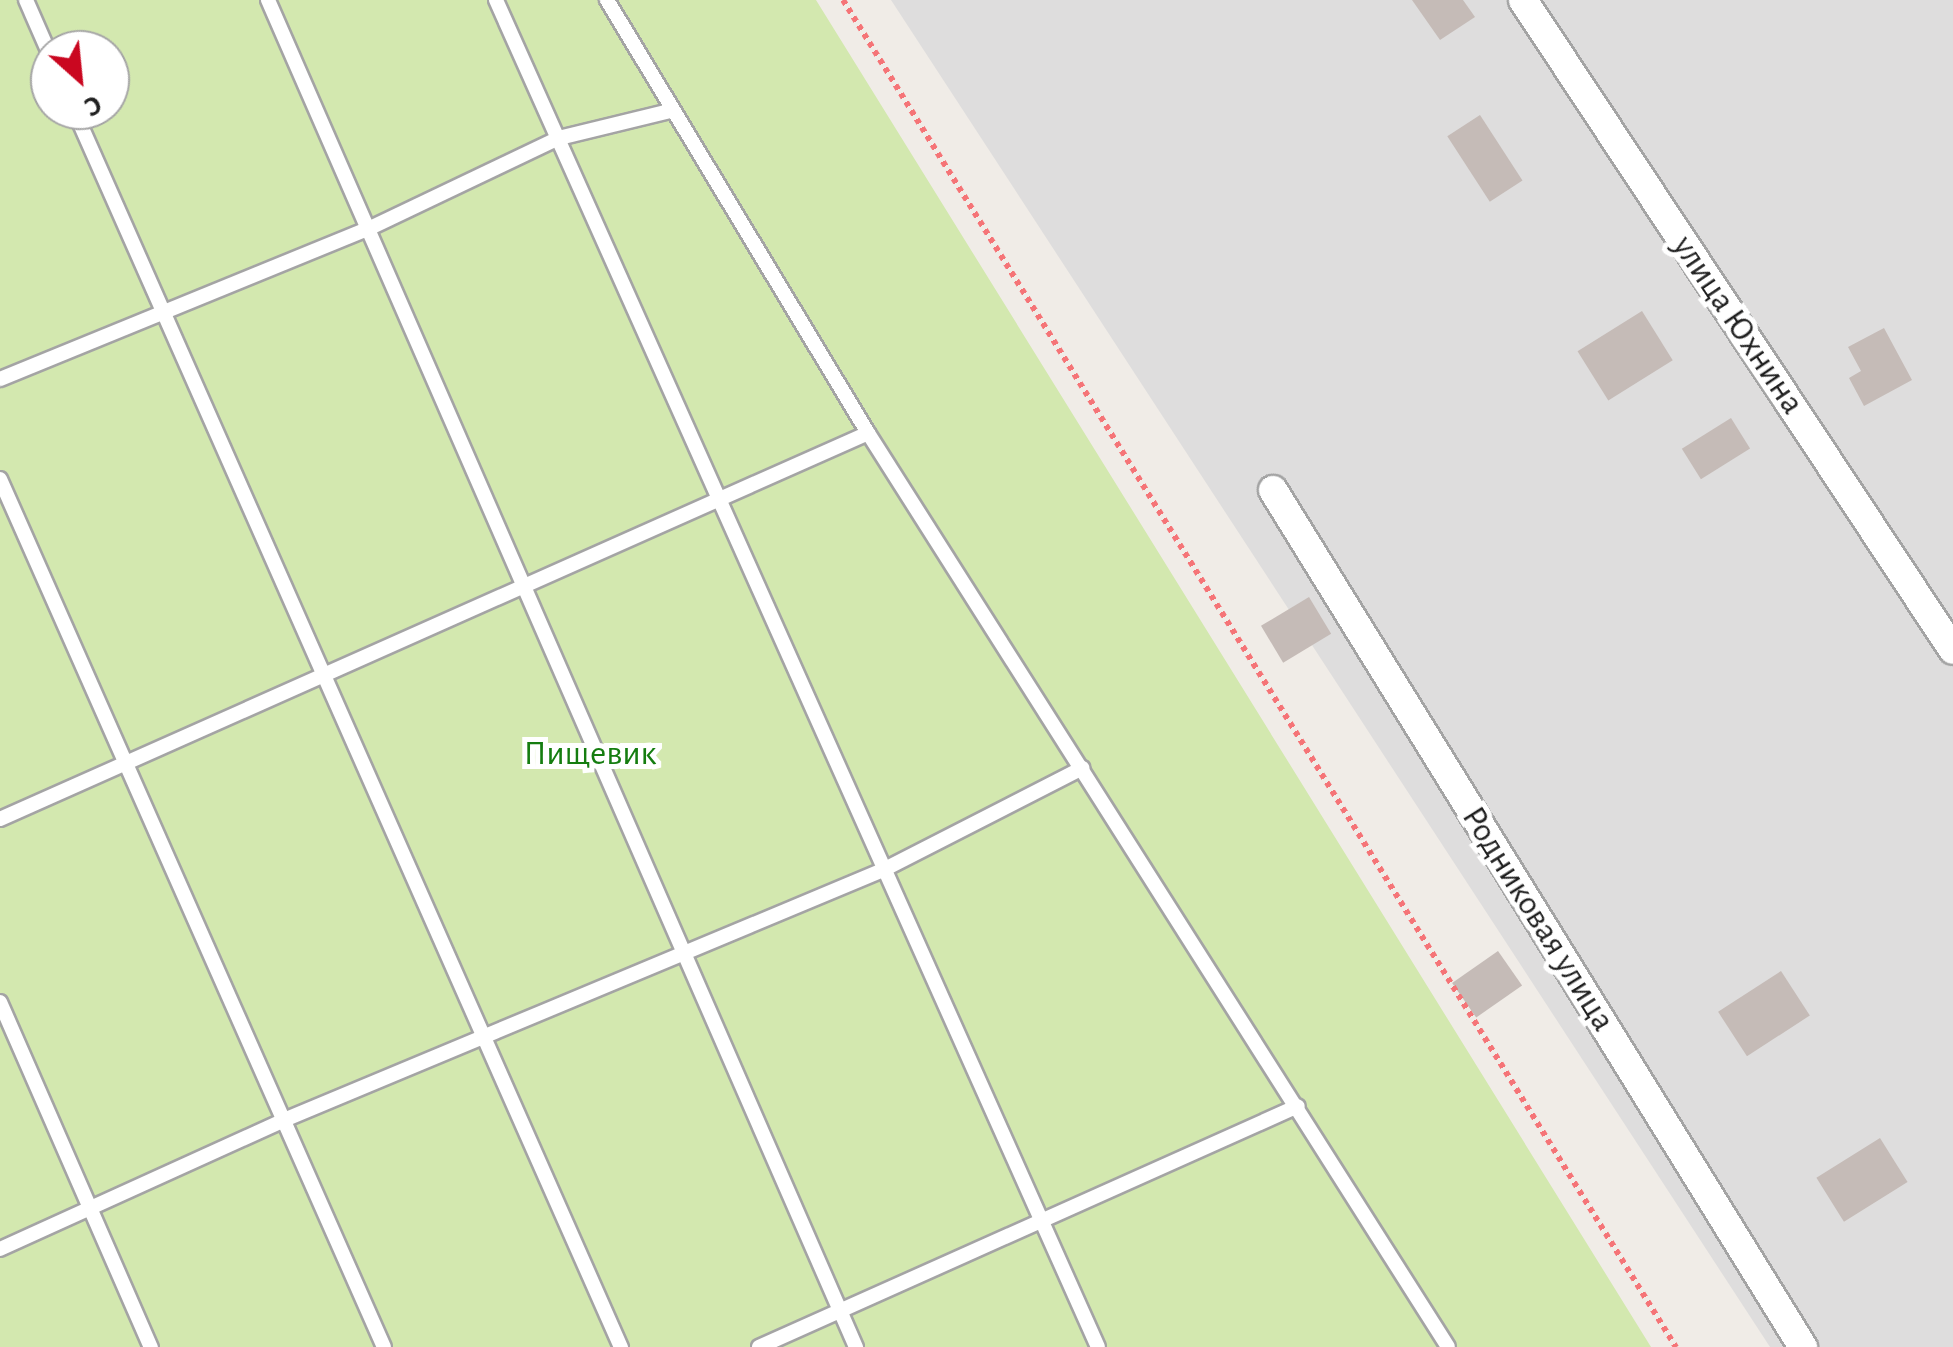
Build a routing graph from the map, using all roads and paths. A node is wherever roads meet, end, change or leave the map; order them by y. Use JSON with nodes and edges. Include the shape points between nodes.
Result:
{"nodes":[{"id":1,"x":26,"y":0,"type":"edge"},
{"id":2,"x":268,"y":0,"type":"edge"},
{"id":3,"x":496,"y":0,"type":"edge"},
{"id":4,"x":607,"y":0,"type":"edge"},
{"id":5,"x":843,"y":0,"type":"edge"},
{"id":6,"x":1523,"y":0,"type":"edge"},
{"id":7,"x":39,"y":30,"type":"edge"},
{"id":8,"x":670,"y":111,"type":"junction"},
{"id":9,"x":83,"y":130,"type":"edge"},
{"id":10,"x":559,"y":138,"type":"junction"},
{"id":11,"x":368,"y":229,"type":"junction"},
{"id":12,"x":163,"y":312,"type":"junction"},
{"id":13,"x":0,"y":379,"type":"edge"},
{"id":14,"x":868,"y":433,"type":"junction"},
{"id":15,"x":0,"y":479,"type":"edge"},
{"id":16,"x":1273,"y":490,"type":"dead end"},
{"id":17,"x":720,"y":499,"type":"junction"},
{"id":18,"x":522,"y":587,"type":"junction"},
{"id":19,"x":1953,"y":650,"type":"edge"},
{"id":20,"x":329,"y":673,"type":"junction"},
{"id":21,"x":128,"y":762,"type":"junction"},
{"id":22,"x":1082,"y":768,"type":"junction"},
{"id":23,"x":0,"y":819,"type":"edge"},
{"id":24,"x":883,"y":870,"type":"junction"},
{"id":25,"x":683,"y":954,"type":"junction"},
{"id":26,"x":0,"y":1002,"type":"edge"},
{"id":27,"x":487,"y":1037,"type":"junction"},
{"id":28,"x":1298,"y":1106,"type":"junction"},
{"id":29,"x":284,"y":1120,"type":"junction"},
{"id":30,"x":96,"y":1211,"type":"junction"},
{"id":31,"x":1040,"y":1222,"type":"junction"},
{"id":32,"x":0,"y":1249,"type":"edge"},
{"id":33,"x":841,"y":1311,"type":"junction"},
{"id":34,"x":151,"y":1347,"type":"edge"},
{"id":35,"x":384,"y":1347,"type":"edge"},
{"id":36,"x":621,"y":1347,"type":"edge"},
{"id":37,"x":759,"y":1347,"type":"edge"},
{"id":38,"x":856,"y":1347,"type":"edge"},
{"id":39,"x":1098,"y":1347,"type":"edge"},
{"id":40,"x":1448,"y":1347,"type":"edge"},
{"id":41,"x":1676,"y":1347,"type":"edge"},
{"id":42,"x":1803,"y":1347,"type":"edge"}],
"edges":[{"from":1,"to":7,"type":"lane"},
{"from":2,"to":11,"type":"lane"},
{"from":3,"to":10,"type":"lane"},
{"from":4,"to":8,"type":"lane"},
{"from":5,"to":41,"type":"path"},
{"from":6,"to":19,"type":"street","name":"улица Юхнина"},
{"from":8,"to":10,"type":"lane"},
{"from":8,"to":14,"type":"lane"},
{"from":9,"to":12,"type":"lane"},
{"from":10,"to":11,"type":"lane"},
{"from":10,"to":17,"type":"lane"},
{"from":11,"to":12,"type":"lane"},
{"from":11,"to":18,"type":"lane"},
{"from":12,"to":13,"type":"lane"},
{"from":12,"to":20,"type":"lane"},
{"from":14,"to":17,"type":"lane"},
{"from":14,"to":22,"type":"lane"},
{"from":15,"to":21,"type":"lane"},
{"from":16,"to":42,"type":"street","name":"Родниковая улица"},
{"from":17,"to":18,"type":"lane"},
{"from":17,"to":24,"type":"lane"},
{"from":18,"to":20,"type":"lane"},
{"from":18,"to":25,"type":"lane"},
{"from":20,"to":21,"type":"lane"},
{"from":20,"to":27,"type":"lane"},
{"from":21,"to":23,"type":"lane"},
{"from":21,"to":29,"type":"lane"},
{"from":22,"to":24,"type":"lane"},
{"from":22,"to":28,"type":"lane"},
{"from":24,"to":25,"type":"lane"},
{"from":24,"to":31,"type":"lane"},
{"from":25,"to":27,"type":"lane"},
{"from":25,"to":33,"type":"lane"},
{"from":26,"to":30,"type":"lane"},
{"from":27,"to":29,"type":"lane"},
{"from":27,"to":36,"type":"lane"},
{"from":28,"to":31,"type":"lane"},
{"from":28,"to":40,"type":"lane"},
{"from":29,"to":30,"type":"lane"},
{"from":29,"to":35,"type":"lane"},
{"from":30,"to":32,"type":"lane"},
{"from":30,"to":34,"type":"lane"},
{"from":31,"to":33,"type":"lane"},
{"from":31,"to":39,"type":"lane"},
{"from":33,"to":37,"type":"lane"},
{"from":33,"to":38,"type":"lane"}]}
